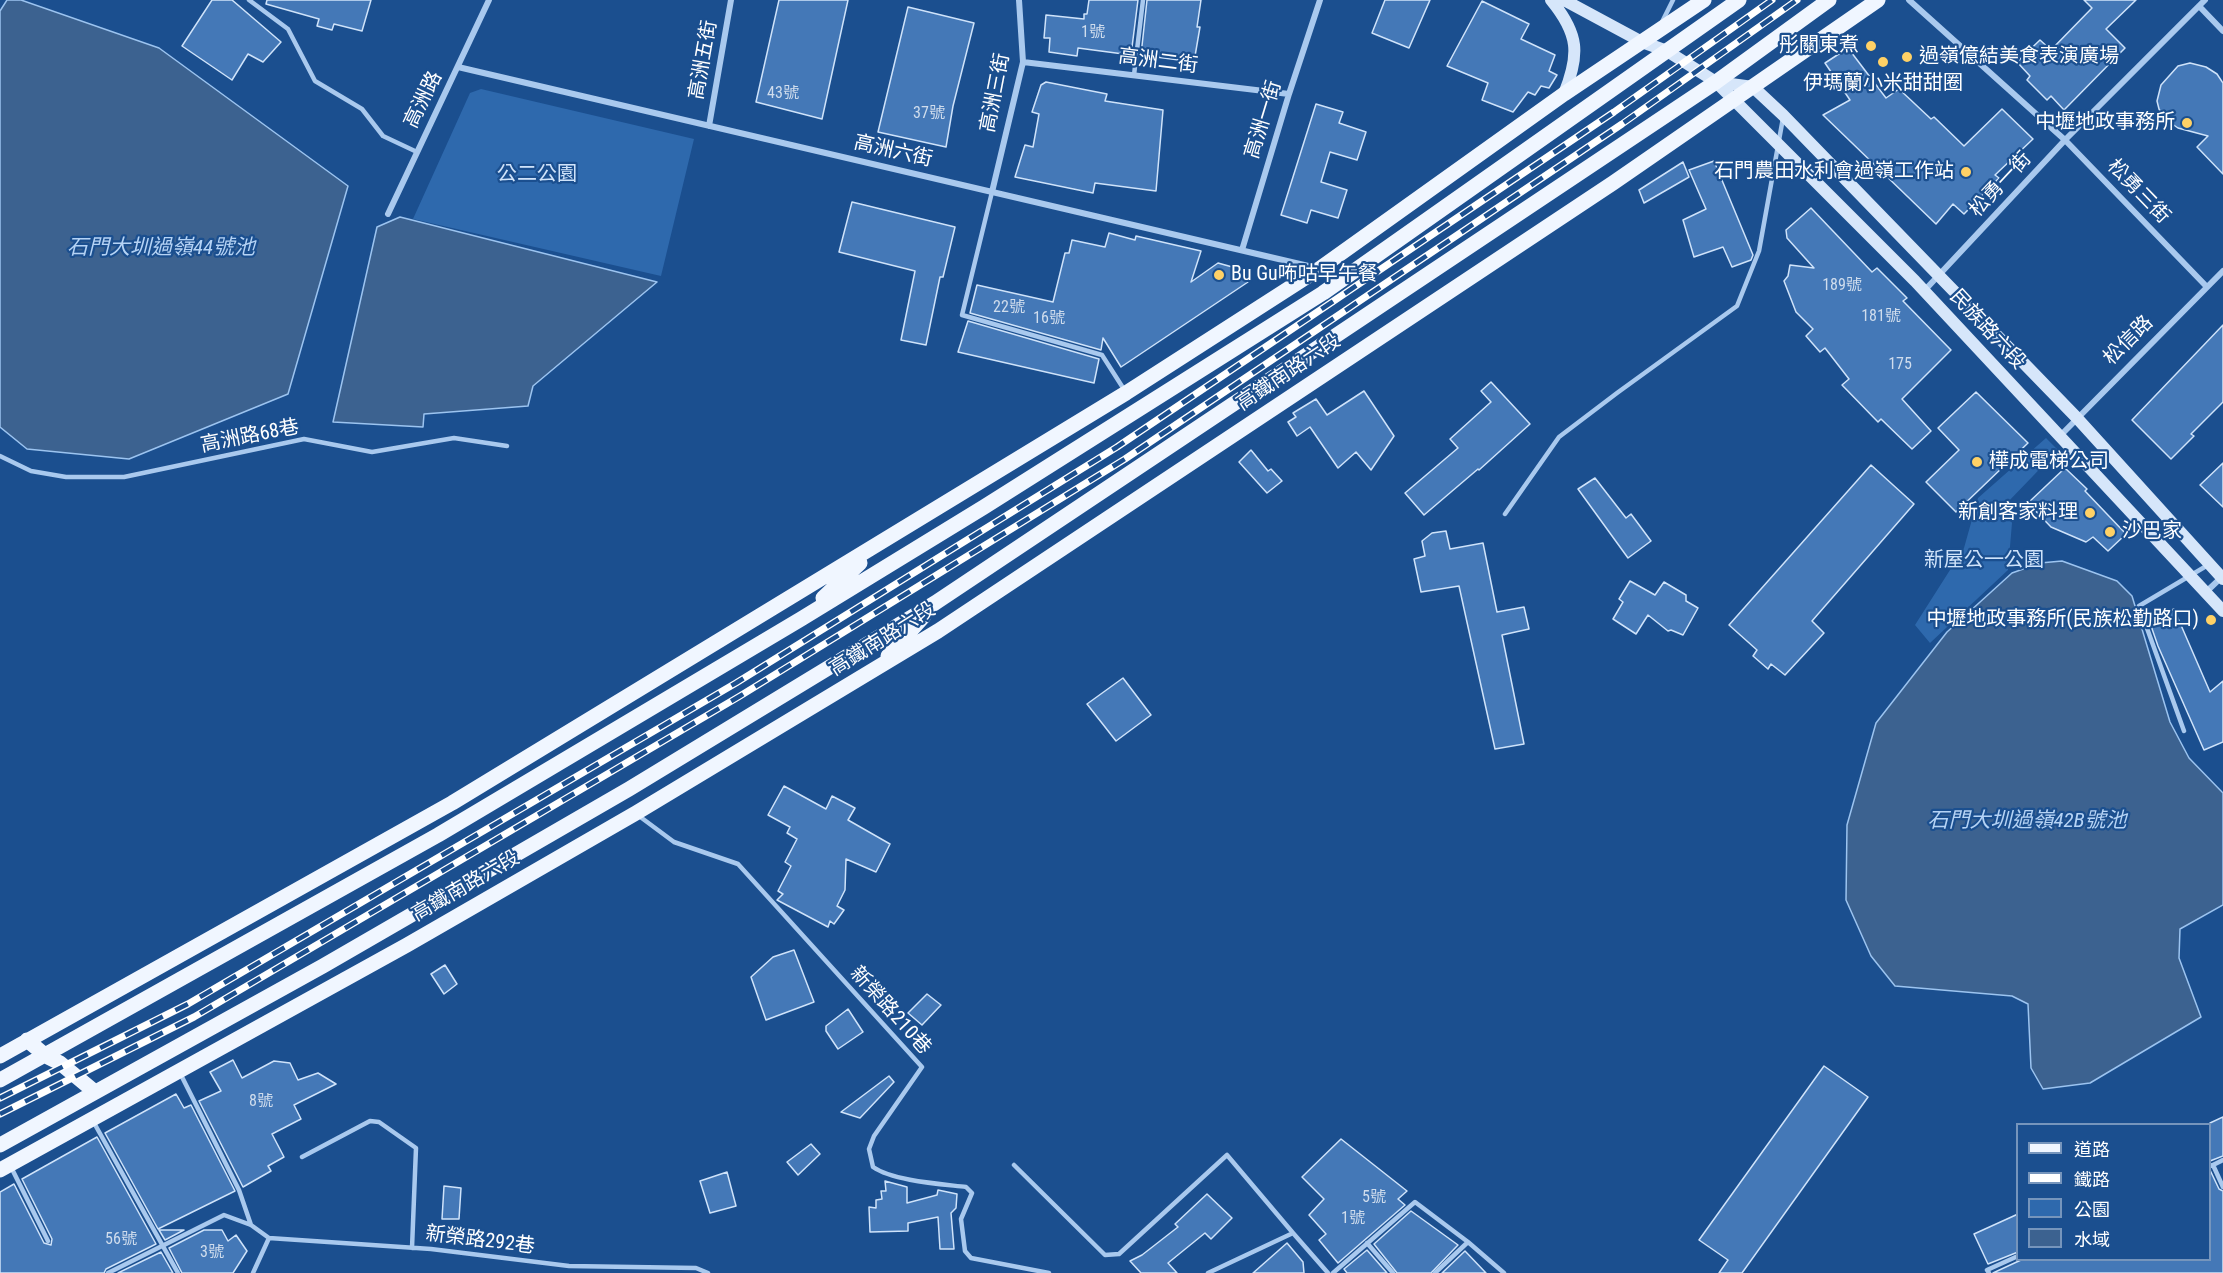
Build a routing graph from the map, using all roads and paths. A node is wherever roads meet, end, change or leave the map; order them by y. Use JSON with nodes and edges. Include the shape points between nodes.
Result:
{"nodes":[{"id":1,"x":249,"y":0,"type":"edge"},
{"id":2,"x":489,"y":0,"type":"edge"},
{"id":3,"x":731,"y":0,"type":"edge"},
{"id":4,"x":1019,"y":0,"type":"edge"},
{"id":5,"x":1143,"y":0,"type":"edge"},
{"id":6,"x":1320,"y":0,"type":"edge"},
{"id":7,"x":1551,"y":0,"type":"edge"},
{"id":8,"x":1564,"y":0,"type":"edge"},
{"id":9,"x":1673,"y":0,"type":"edge"},
{"id":10,"x":1704,"y":0,"type":"edge"},
{"id":11,"x":1739,"y":0,"type":"edge"},
{"id":12,"x":1829,"y":0,"type":"edge"},
{"id":13,"x":1878,"y":0,"type":"edge"},
{"id":14,"x":1909,"y":0,"type":"edge"},
{"id":15,"x":2205,"y":0,"type":"edge"},
{"id":16,"x":2199,"y":6,"type":"junction"},
{"id":17,"x":2223,"y":31,"type":"edge"},
{"id":18,"x":1657,"y":32,"type":"junction"},
{"id":19,"x":1642,"y":42,"type":"junction"},
{"id":20,"x":1667,"y":51,"type":"junction"},
{"id":21,"x":1023,"y":62,"type":"junction"},
{"id":22,"x":458,"y":67,"type":"junction"},
{"id":23,"x":1134,"y":75,"type":"junction"},
{"id":24,"x":1716,"y":82,"type":"junction"},
{"id":25,"x":1753,"y":87,"type":"junction"},
{"id":26,"x":1289,"y":94,"type":"junction"},
{"id":27,"x":1564,"y":94,"type":"junction"},
{"id":28,"x":1735,"y":99,"type":"junction"},
{"id":29,"x":1783,"y":116,"type":"junction"},
{"id":30,"x":709,"y":126,"type":"junction"},
{"id":31,"x":2065,"y":140,"type":"junction"},
{"id":32,"x":1779,"y":145,"type":"junction"},
{"id":33,"x":417,"y":152,"type":"junction"},
{"id":34,"x":992,"y":192,"type":"junction"},
{"id":35,"x":388,"y":214,"type":"dead end"},
{"id":36,"x":1242,"y":250,"type":"junction"},
{"id":37,"x":1319,"y":269,"type":"junction"},
{"id":38,"x":2223,"y":271,"type":"edge"},
{"id":39,"x":1940,"y":275,"type":"junction"},
{"id":40,"x":2207,"y":287,"type":"junction"},
{"id":41,"x":1923,"y":291,"type":"junction"},
{"id":42,"x":1126,"y":393,"type":"junction"},
{"id":43,"x":2077,"y":418,"type":"junction"},
{"id":44,"x":2060,"y":436,"type":"junction"},
{"id":45,"x":507,"y":446,"type":"dead end"},
{"id":46,"x":0,"y":456,"type":"edge"},
{"id":47,"x":1505,"y":514,"type":"dead end"},
{"id":48,"x":881,"y":543,"type":"junction"},
{"id":49,"x":2211,"y":564,"type":"junction"},
{"id":50,"x":2190,"y":575,"type":"junction"},
{"id":51,"x":2222,"y":577,"type":"edge"},
{"id":52,"x":2206,"y":592,"type":"junction"},
{"id":53,"x":935,"y":603,"type":"junction"},
{"id":54,"x":2223,"y":611,"type":"edge"},
{"id":55,"x":801,"y":619,"type":"junction"},
{"id":56,"x":876,"y":670,"type":"junction"},
{"id":57,"x":2184,"y":731,"type":"dead end"},
{"id":58,"x":636,"y":813,"type":"junction"},
{"id":59,"x":27,"y":1040,"type":"junction"},
{"id":60,"x":0,"y":1056,"type":"edge"},
{"id":61,"x":45,"y":1056,"type":"junction"},
{"id":62,"x":180,"y":1073,"type":"junction"},
{"id":63,"x":0,"y":1080,"type":"edge"},
{"id":64,"x":95,"y":1092,"type":"junction"},
{"id":65,"x":93,"y":1121,"type":"junction"},
{"id":66,"x":0,"y":1145,"type":"edge"},
{"id":67,"x":302,"y":1157,"type":"dead end"},
{"id":68,"x":2223,"y":1160,"type":"edge"},
{"id":69,"x":1014,"y":1165,"type":"dead end"},
{"id":70,"x":2211,"y":1166,"type":"edge"},
{"id":71,"x":5,"y":1168,"type":"edge"},
{"id":72,"x":2223,"y":1187,"type":"edge"},
{"id":73,"x":251,"y":1225,"type":"junction"},
{"id":74,"x":1293,"y":1233,"type":"junction"},
{"id":75,"x":269,"y":1238,"type":"junction"},
{"id":76,"x":48,"y":1240,"type":"dead end"},
{"id":77,"x":1468,"y":1242,"type":"junction"},
{"id":78,"x":1367,"y":1243,"type":"junction"},
{"id":79,"x":164,"y":1246,"type":"junction"},
{"id":80,"x":412,"y":1248,"type":"junction"},
{"id":81,"x":2016,"y":1257,"type":"edge"},
{"id":82,"x":108,"y":1273,"type":"edge"},
{"id":83,"x":178,"y":1273,"type":"edge"},
{"id":84,"x":253,"y":1273,"type":"edge"},
{"id":85,"x":708,"y":1273,"type":"edge"},
{"id":86,"x":1049,"y":1273,"type":"edge"},
{"id":87,"x":1208,"y":1273,"type":"edge"},
{"id":88,"x":1328,"y":1273,"type":"edge"},
{"id":89,"x":1333,"y":1273,"type":"edge"},
{"id":90,"x":1393,"y":1273,"type":"edge"},
{"id":91,"x":1435,"y":1273,"type":"edge"},
{"id":92,"x":1504,"y":1273,"type":"edge"},
{"id":93,"x":1989,"y":1273,"type":"edge"}],
"edges":[{"from":1,"to":33,"type":"lane","via":[[288,29],[315,81],[362,109],[383,136]]},
{"from":2,"to":22,"type":"street","name":"高洲路"},
{"from":3,"to":30,"type":"street","name":"高洲五街"},
{"from":4,"to":21,"type":"street","name":"高洲三街"},
{"from":5,"to":23,"type":"lane"},
{"from":6,"to":26,"type":"street","name":"高洲一街"},
{"from":7,"to":27,"type":"main road","via":[[1572,34],[1575,52],[1574,69]]},
{"from":8,"to":19,"type":"main road","name":"民族路六段"},
{"from":9,"to":18,"type":"lane"},
{"from":10,"to":18,"type":"main road"},
{"from":11,"to":20,"type":"main road"},
{"from":12,"to":24,"type":"main road","name":"高鐵南路六段"},
{"from":13,"to":25,"type":"main road","name":"高鐵南路六段"},
{"from":14,"to":31,"type":"street","name":"松勇三街"},
{"from":15,"to":16,"type":"street","name":"松勇一街"},
{"from":16,"to":17,"type":"street"},
{"from":16,"to":31,"type":"street","name":"松勇一街"},
{"from":18,"to":19,"type":"main road"},
{"from":19,"to":20,"type":"main road","name":"民族路六段"},
{"from":19,"to":27,"type":"main road"},
{"from":20,"to":24,"type":"main road","name":"民族路六段"},
{"from":20,"to":55,"type":"main road","via":[[1323,293]]},
{"from":21,"to":23,"type":"street","name":"高洲二街"},
{"from":21,"to":34,"type":"street","name":"高洲三街"},
{"from":22,"to":30,"type":"street","name":"高洲六街"},
{"from":22,"to":33,"type":"street","name":"高洲路"},
{"from":23,"to":26,"type":"street","name":"高洲二街"},
{"from":24,"to":25,"type":"main road","name":"民族路六段"},
{"from":24,"to":28,"type":"main road","name":"民族路六段"},
{"from":24,"to":53,"type":"main road","name":"高鐵南路六段"},
{"from":25,"to":28,"type":"main road","name":"高鐵南路六段"},
{"from":25,"to":29,"type":"main road","name":"民族路六段"},
{"from":26,"to":36,"type":"street","name":"高洲一街"},
{"from":27,"to":37,"type":"main road"},
{"from":28,"to":32,"type":"main road","name":"民族路六段"},
{"from":28,"to":56,"type":"main road","name":"高鐵南路六段"},
{"from":29,"to":32,"type":"lane"},
{"from":29,"to":39,"type":"main road","name":"民族路六段"},
{"from":30,"to":34,"type":"street","name":"高洲六街"},
{"from":31,"to":39,"type":"street","name":"松勇一街"},
{"from":31,"to":40,"type":"street","name":"松勇三街"},
{"from":32,"to":41,"type":"main road","name":"民族路六段"},
{"from":32,"to":47,"type":"lane","via":[[1759,251],[1737,306],[1559,437]]},
{"from":33,"to":35,"type":"street","name":"高洲路"},
{"from":34,"to":36,"type":"street","name":"高洲六街"},
{"from":34,"to":42,"type":"lane","via":[[962,315],[1102,355]]},
{"from":36,"to":37,"type":"street","name":"高洲六街"},
{"from":37,"to":42,"type":"main road"},
{"from":38,"to":40,"type":"street","name":"松信路"},
{"from":39,"to":41,"type":"street","name":"松勇一街"},
{"from":39,"to":43,"type":"main road","name":"民族路六段"},
{"from":40,"to":43,"type":"street","name":"松信路"},
{"from":41,"to":44,"type":"main road","name":"民族路六段"},
{"from":42,"to":48,"type":"main road"},
{"from":43,"to":44,"type":"street","name":"松信路"},
{"from":43,"to":49,"type":"main road","name":"民族路六段"},
{"from":44,"to":50,"type":"main road","name":"民族路六段"},
{"from":45,"to":46,"type":"lane","name":"高洲路68巷","via":[[454,438],[372,452],[304,439],[124,477],[54,475],[31,471]]},
{"from":48,"to":55,"type":"main road"},
{"from":48,"to":59,"type":"main road","via":[[452,803]]},
{"from":49,"to":50,"type":"lane"},
{"from":49,"to":51,"type":"main road","name":"民族路六段"},
{"from":50,"to":52,"type":"main road","name":"民族路六段"},
{"from":50,"to":57,"type":"lane","via":[[2139,606]]},
{"from":51,"to":52,"type":"street"},
{"from":52,"to":54,"type":"main road","name":"民族路六段"},
{"from":53,"to":56,"type":"main road"},
{"from":53,"to":64,"type":"main road","name":"高鐵南路六段","via":[[629,789]]},
{"from":55,"to":61,"type":"main road","via":[[438,835]]},
{"from":56,"to":58,"type":"main road","name":"高鐵南路六段"},
{"from":58,"to":62,"type":"main road","name":"高鐵南路六段"},
{"from":58,"to":86,"type":"lane","name":"新榮路210巷","via":[[674,842],[738,864],[922,1067],[874,1136],[868,1149],[873,1167],[881,1173],[966,1187],[972,1193],[961,1219],[964,1251],[971,1258]]},
{"from":59,"to":60,"type":"main road"},
{"from":59,"to":61,"type":"main road"},
{"from":61,"to":63,"type":"main road"},
{"from":61,"to":64,"type":"main road","via":[[60,1063]]},
{"from":62,"to":65,"type":"main road","name":"高鐵南路六段"},
{"from":62,"to":73,"type":"lane","via":[[239,1190]]},
{"from":64,"to":66,"type":"main road","name":"高鐵南路六段"},
{"from":65,"to":71,"type":"main road","name":"高鐵南路六段"},
{"from":65,"to":79,"type":"lane"},
{"from":67,"to":80,"type":"lane","via":[[370,1121],[380,1122],[416,1148]]},
{"from":68,"to":70,"type":"lane"},
{"from":69,"to":74,"type":"lane","via":[[1105,1255],[1119,1254],[1227,1155]]},
{"from":70,"to":72,"type":"lane"},
{"from":71,"to":76,"type":"lane"},
{"from":73,"to":75,"type":"lane"},
{"from":73,"to":79,"type":"lane","via":[[224,1215]]},
{"from":74,"to":87,"type":"lane"},
{"from":74,"to":88,"type":"lane"},
{"from":75,"to":80,"type":"lane","name":"新榮路292巷"},
{"from":75,"to":84,"type":"lane"},
{"from":77,"to":78,"type":"lane","via":[[1415,1202]]},
{"from":77,"to":91,"type":"lane"},
{"from":77,"to":92,"type":"lane"},
{"from":78,"to":89,"type":"lane"},
{"from":78,"to":90,"type":"lane"},
{"from":79,"to":82,"type":"lane"},
{"from":79,"to":83,"type":"lane"},
{"from":80,"to":85,"type":"lane","name":"新榮路292巷","via":[[569,1266],[696,1268]]},
{"from":81,"to":93,"type":"lane","via":[[1988,1270]]}]}
